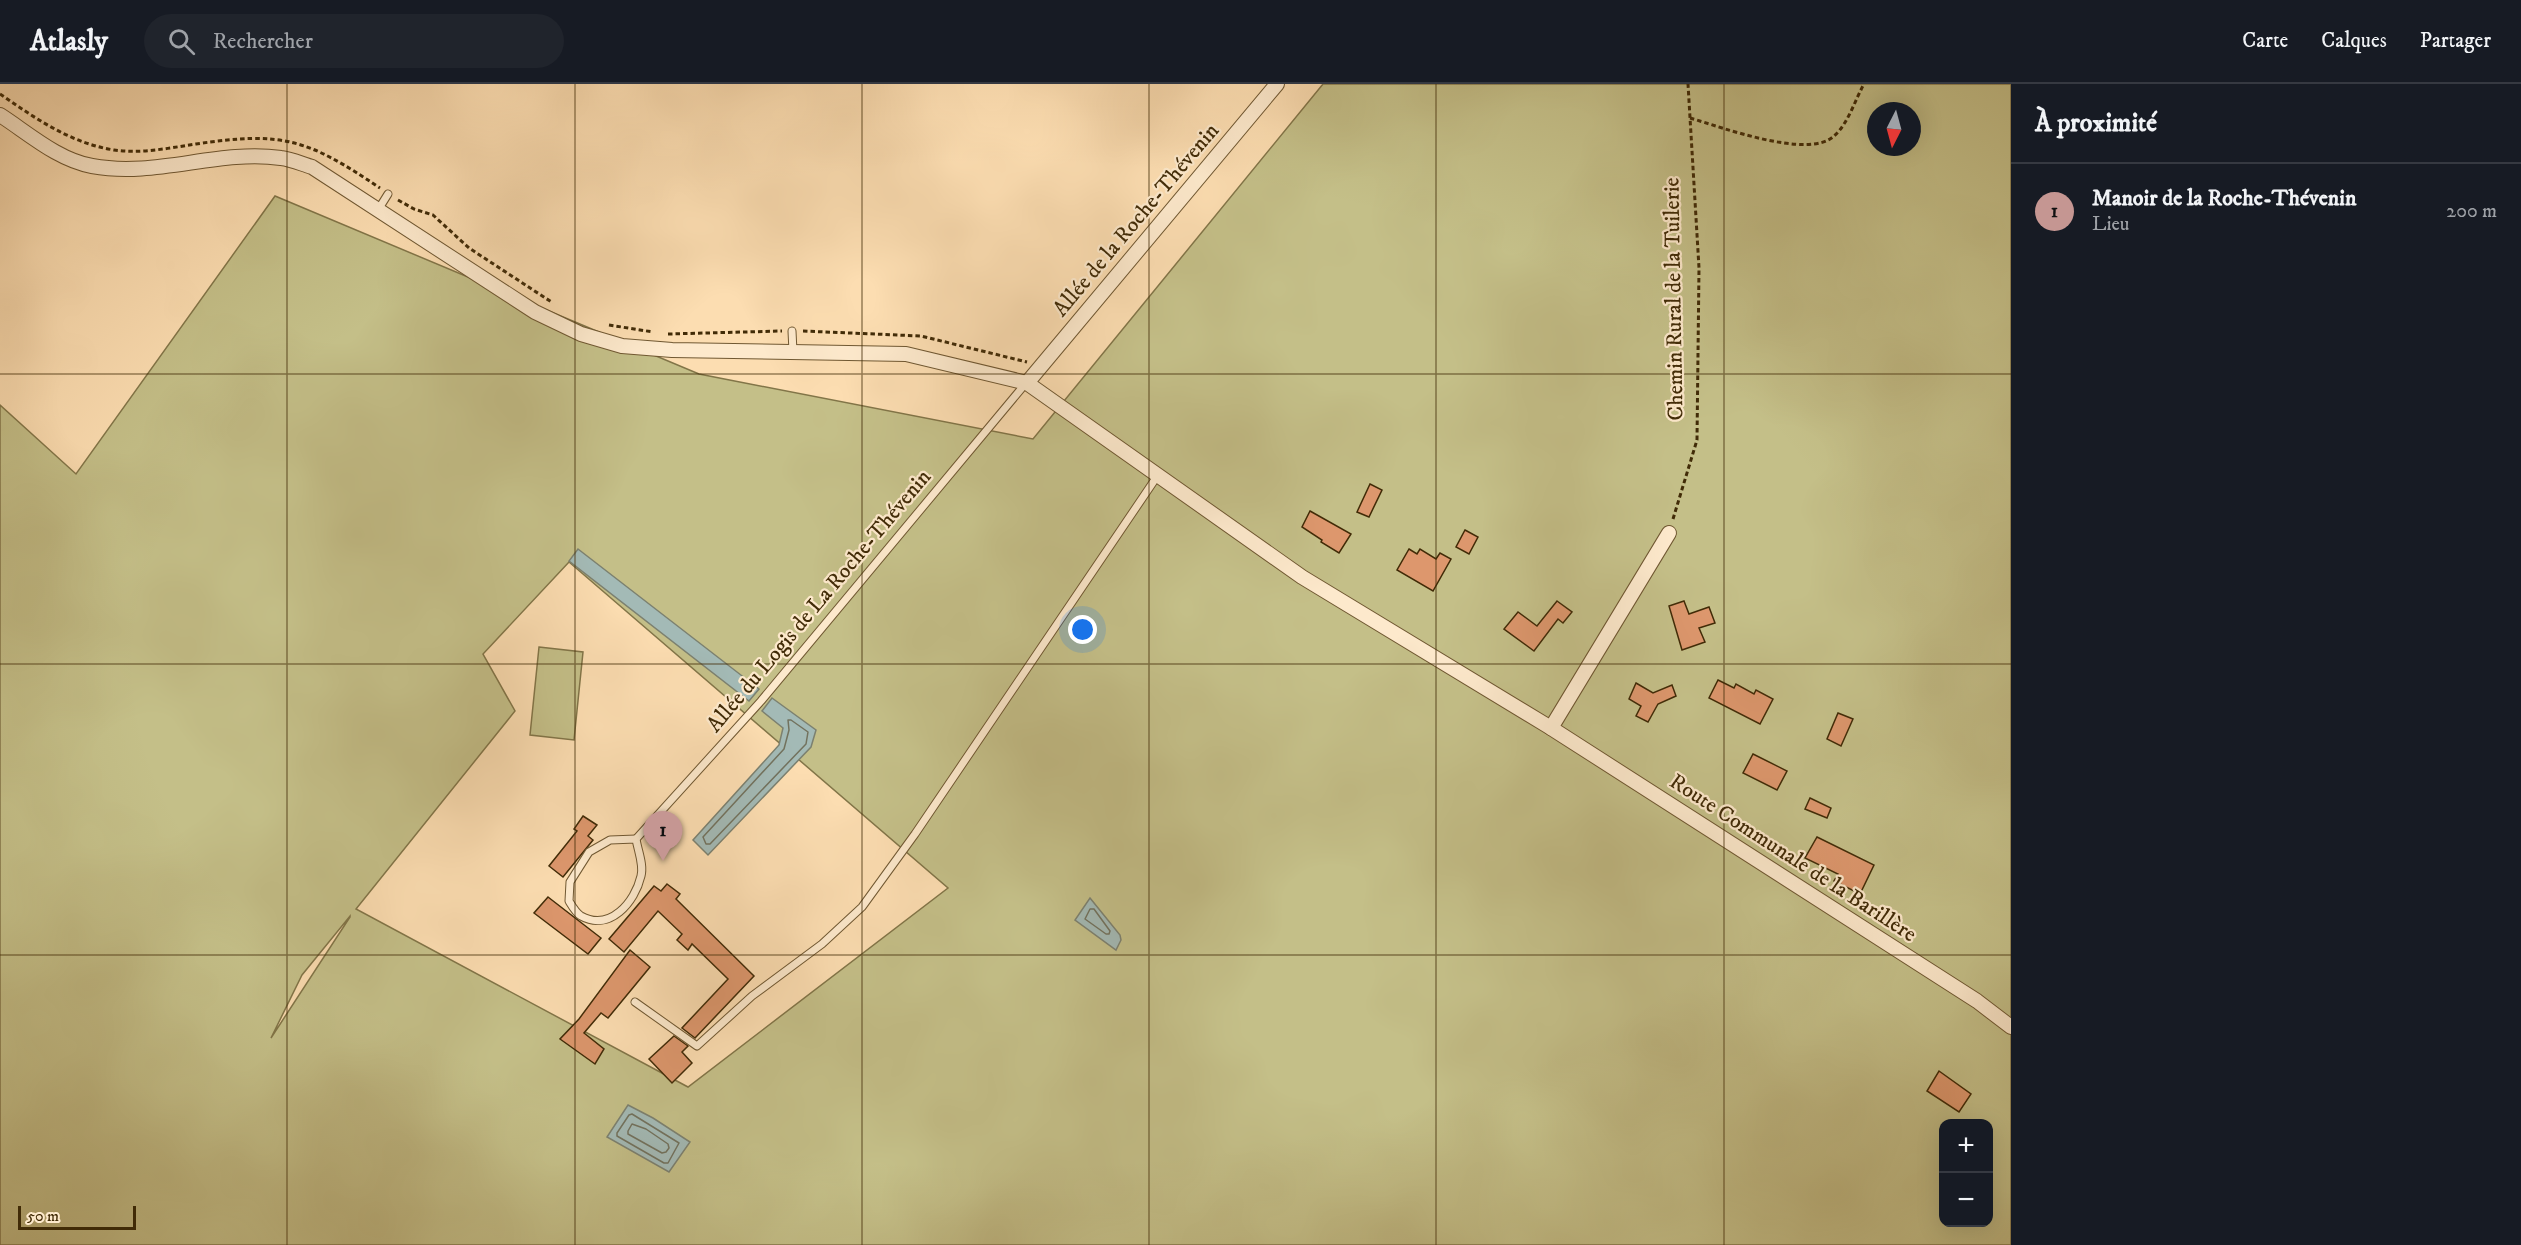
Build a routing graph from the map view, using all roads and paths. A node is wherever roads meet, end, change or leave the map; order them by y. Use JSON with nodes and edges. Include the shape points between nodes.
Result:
{"nodes":[{"id":1,"x":1277,"y":84,"type":"edge"},
{"id":2,"x":1688,"y":84,"type":"edge"},
{"id":3,"x":1864,"y":84,"type":"edge"},
{"id":4,"x":0,"y":94,"type":"edge"},
{"id":5,"x":0,"y":115,"type":"edge"},
{"id":6,"x":1690,"y":118,"type":"junction"},
{"id":7,"x":388,"y":194,"type":"junction"},
{"id":8,"x":378,"y":210,"type":"junction"},
{"id":9,"x":561,"y":307,"type":"dead end"},
{"id":10,"x":603,"y":324,"type":"dead end"},
{"id":11,"x":792,"y":331,"type":"junction"},
{"id":12,"x":793,"y":352,"type":"junction"},
{"id":13,"x":1040,"y":367,"type":"junction"},
{"id":14,"x":1027,"y":383,"type":"junction"},
{"id":15,"x":1158,"y":475,"type":"junction"},
{"id":16,"x":1669,"y":533,"type":"joint"},
{"id":17,"x":1551,"y":728,"type":"junction"},
{"id":18,"x":636,"y":839,"type":"junction"},
{"id":19,"x":635,"y":1002,"type":"dead end"},
{"id":20,"x":2011,"y":1027,"type":"edge"}],
"edges":[{"from":1,"to":13,"type":"street","name":"Allée de la Roche-Thévenin"},
{"from":2,"to":6,"type":"path","name":"Chemin Rural de la Tuilerie"},
{"from":3,"to":6,"type":"path","via":[[1842,126],[1824,143],[1772,141]]},
{"from":4,"to":7,"type":"path","via":[[56,130],[86,143],[117,150],[155,150],[252,138],[302,144],[327,154]]},
{"from":5,"to":8,"type":"street","via":[[57,152],[91,166],[141,170],[249,156],[282,158],[312,166]]},
{"from":6,"to":16,"type":"path","name":"Chemin Rural de la Tuilerie","via":[[1699,268],[1697,440]]},
{"from":7,"to":8,"type":"lane"},
{"from":7,"to":9,"type":"path","via":[[406,206],[433,215],[469,248]]},
{"from":8,"to":12,"type":"street","via":[[535,312],[581,334],[622,346]]},
{"from":10,"to":11,"type":"path","via":[[668,333]]},
{"from":11,"to":12,"type":"lane"},
{"from":11,"to":13,"type":"path","via":[[921,336]]},
{"from":12,"to":14,"type":"street","via":[[906,354]]},
{"from":13,"to":14,"type":"street","name":"Allée de la Roche-Thévenin"},
{"from":14,"to":15,"type":"street","name":"Route Communale de la Barillère"},
{"from":14,"to":18,"type":"lane","name":"Allée du Logis de La Roche-Thévenin","via":[[761,700]]},
{"from":15,"to":17,"type":"street","name":"Route Communale de la Barillère","via":[[1302,576]]},
{"from":15,"to":19,"type":"lane","via":[[862,907],[697,1046]]},
{"from":16,"to":17,"type":"street"},
{"from":17,"to":20,"type":"street","name":"Route Communale de la Barillère","via":[[1977,1000]]},
{"from":18,"to":18,"type":"lane","via":[[642,874],[628,905],[615,916],[597,920],[579,915],[569,901],[570,882],[589,852],[610,840]]}]}
